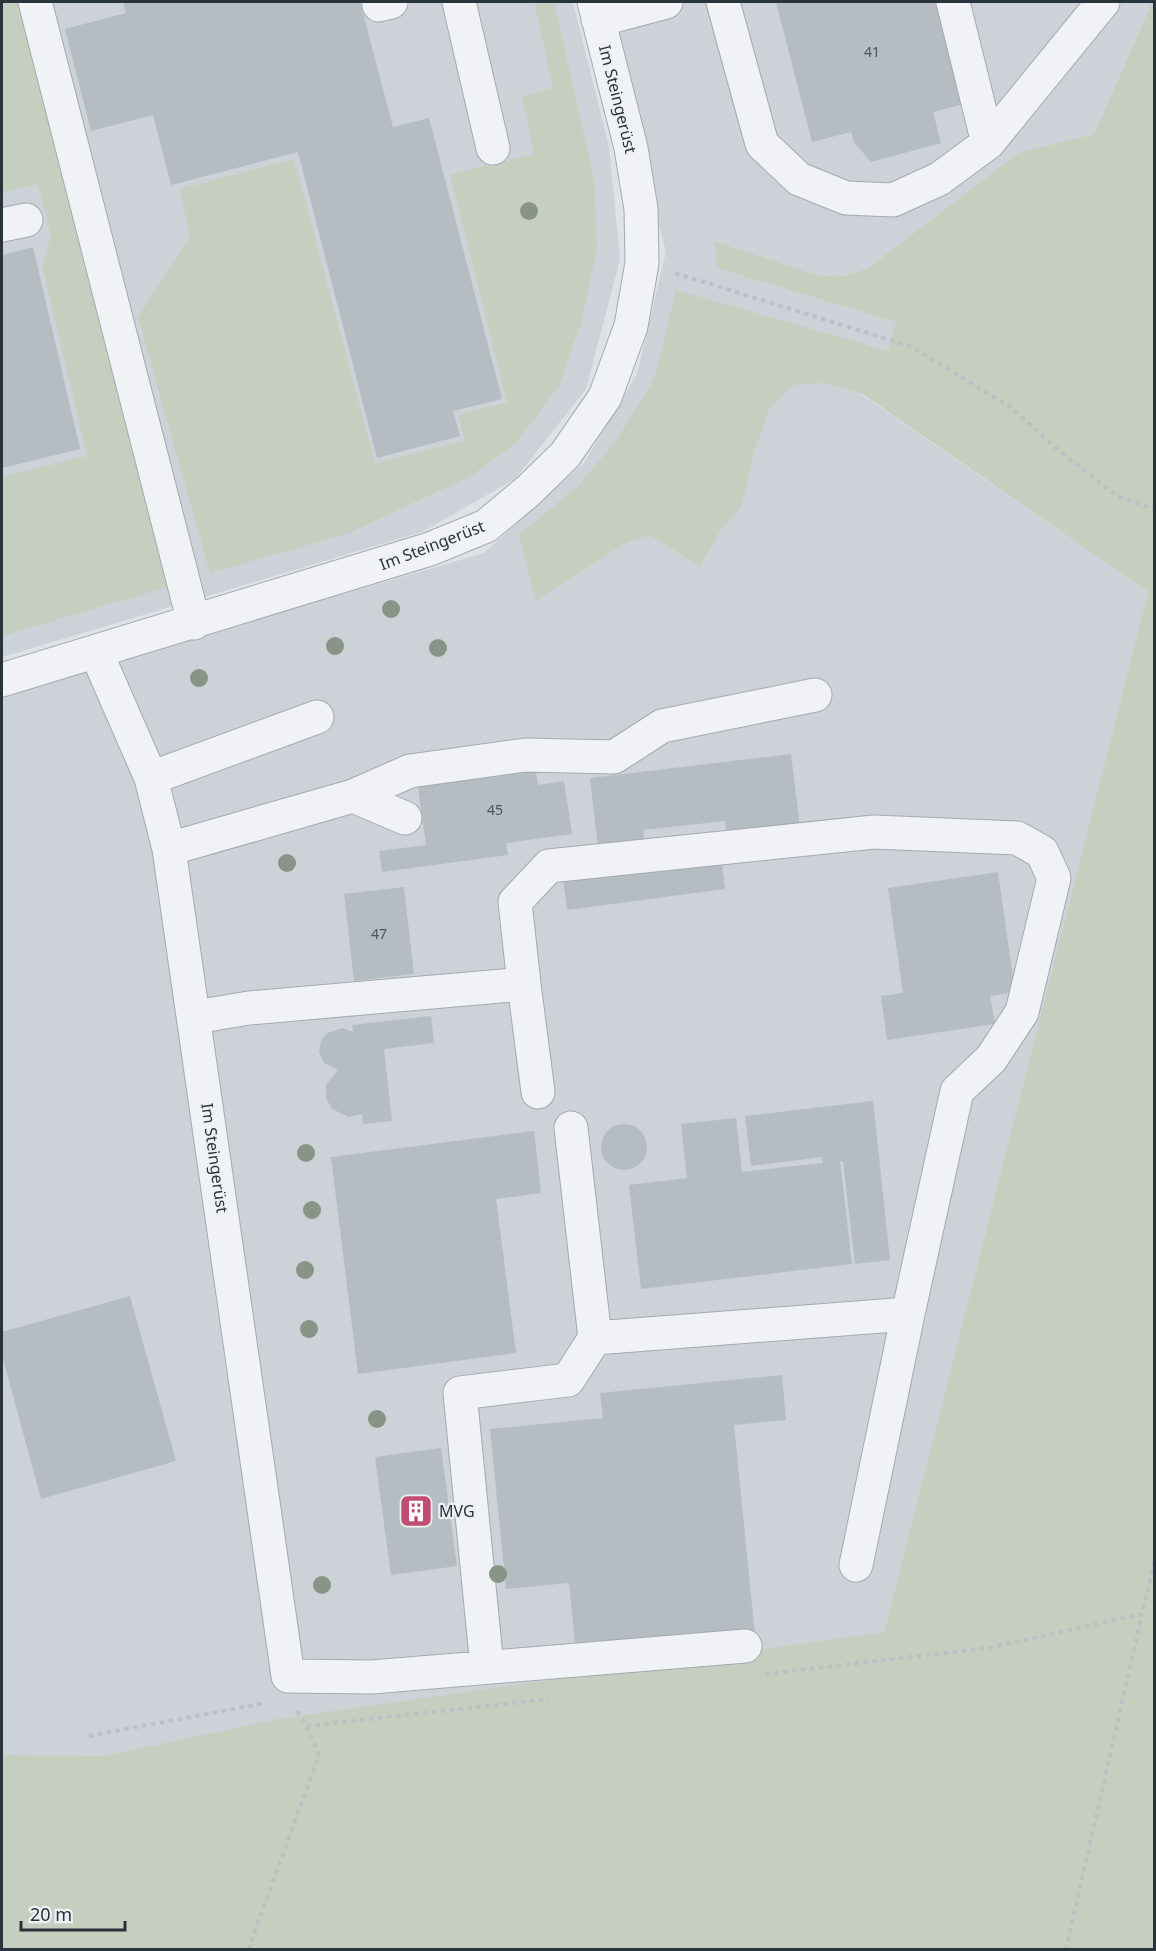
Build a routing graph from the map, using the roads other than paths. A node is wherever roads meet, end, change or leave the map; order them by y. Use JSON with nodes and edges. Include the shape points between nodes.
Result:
{"nodes":[{"id":1,"x":35,"y":2,"type":"edge"},
{"id":2,"x":459,"y":2,"type":"edge"},
{"id":3,"x":666,"y":2,"type":"edge"},
{"id":4,"x":723,"y":2,"type":"edge"},
{"id":5,"x":953,"y":2,"type":"edge"},
{"id":6,"x":1103,"y":2,"type":"edge"},
{"id":7,"x":596,"y":11,"type":"edge"},
{"id":8,"x":988,"y":143,"type":"junction"},
{"id":9,"x":493,"y":148,"type":"dead end"},
{"id":10,"x":194,"y":623,"type":"junction"},
{"id":11,"x":96,"y":652,"type":"junction"},
{"id":12,"x":2,"y":680,"type":"edge"},
{"id":13,"x":815,"y":695,"type":"dead end"},
{"id":14,"x":317,"y":717,"type":"dead end"},
{"id":15,"x":151,"y":778,"type":"junction"},
{"id":16,"x":353,"y":796,"type":"junction"},
{"id":17,"x":405,"y":818,"type":"dead end"},
{"id":18,"x":169,"y":849,"type":"junction"},
{"id":19,"x":524,"y":984,"type":"junction"},
{"id":20,"x":195,"y":1017,"type":"junction"},
{"id":21,"x":538,"y":1092,"type":"dead end"},
{"id":22,"x":571,"y":1128,"type":"dead end"},
{"id":23,"x":908,"y":1314,"type":"junction"},
{"id":24,"x":595,"y":1338,"type":"junction"},
{"id":25,"x":856,"y":1565,"type":"dead end"},
{"id":26,"x":745,"y":1646,"type":"dead end"},
{"id":27,"x":488,"y":1667,"type":"junction"}],
"edges":[{"from":1,"to":10,"type":"street"},
{"from":2,"to":9,"type":"street"},
{"from":3,"to":7,"type":"street"},
{"from":4,"to":8,"type":"street","via":[[762,144],[799,179],[846,198],[893,200],[939,178]]},
{"from":5,"to":8,"type":"street"},
{"from":6,"to":8,"type":"street"},
{"from":7,"to":10,"type":"street","name":"Im Steingerüst","via":[[631,148],[642,209],[642,263],[631,326],[605,397],[565,455],[486,526],[430,549]]},
{"from":10,"to":11,"type":"street","name":"Im Steingerüst"},
{"from":11,"to":12,"type":"street","name":"Im Steingerüst"},
{"from":11,"to":15,"type":"street","name":"Im Steingerüst"},
{"from":13,"to":16,"type":"street","via":[[662,726],[614,756],[525,755],[410,771]]},
{"from":14,"to":15,"type":"street"},
{"from":15,"to":18,"type":"street","name":"Im Steingerüst"},
{"from":16,"to":17,"type":"street"},
{"from":16,"to":18,"type":"street"},
{"from":18,"to":20,"type":"street","name":"Im Steingerüst"},
{"from":19,"to":20,"type":"street","via":[[249,1008]]},
{"from":19,"to":21,"type":"street"},
{"from":19,"to":23,"type":"street","via":[[515,902],[549,866],[874,832],[1017,838],[1042,852],[1054,878],[1022,1012],[991,1059],[957,1090]]},
{"from":20,"to":27,"type":"street","name":"Im Steingerüst","via":[[288,1676],[372,1677]]},
{"from":22,"to":24,"type":"street"},
{"from":23,"to":24,"type":"street"},
{"from":23,"to":25,"type":"street"},
{"from":24,"to":27,"type":"street","via":[[568,1380],[460,1393]]},
{"from":26,"to":27,"type":"street"}]}
